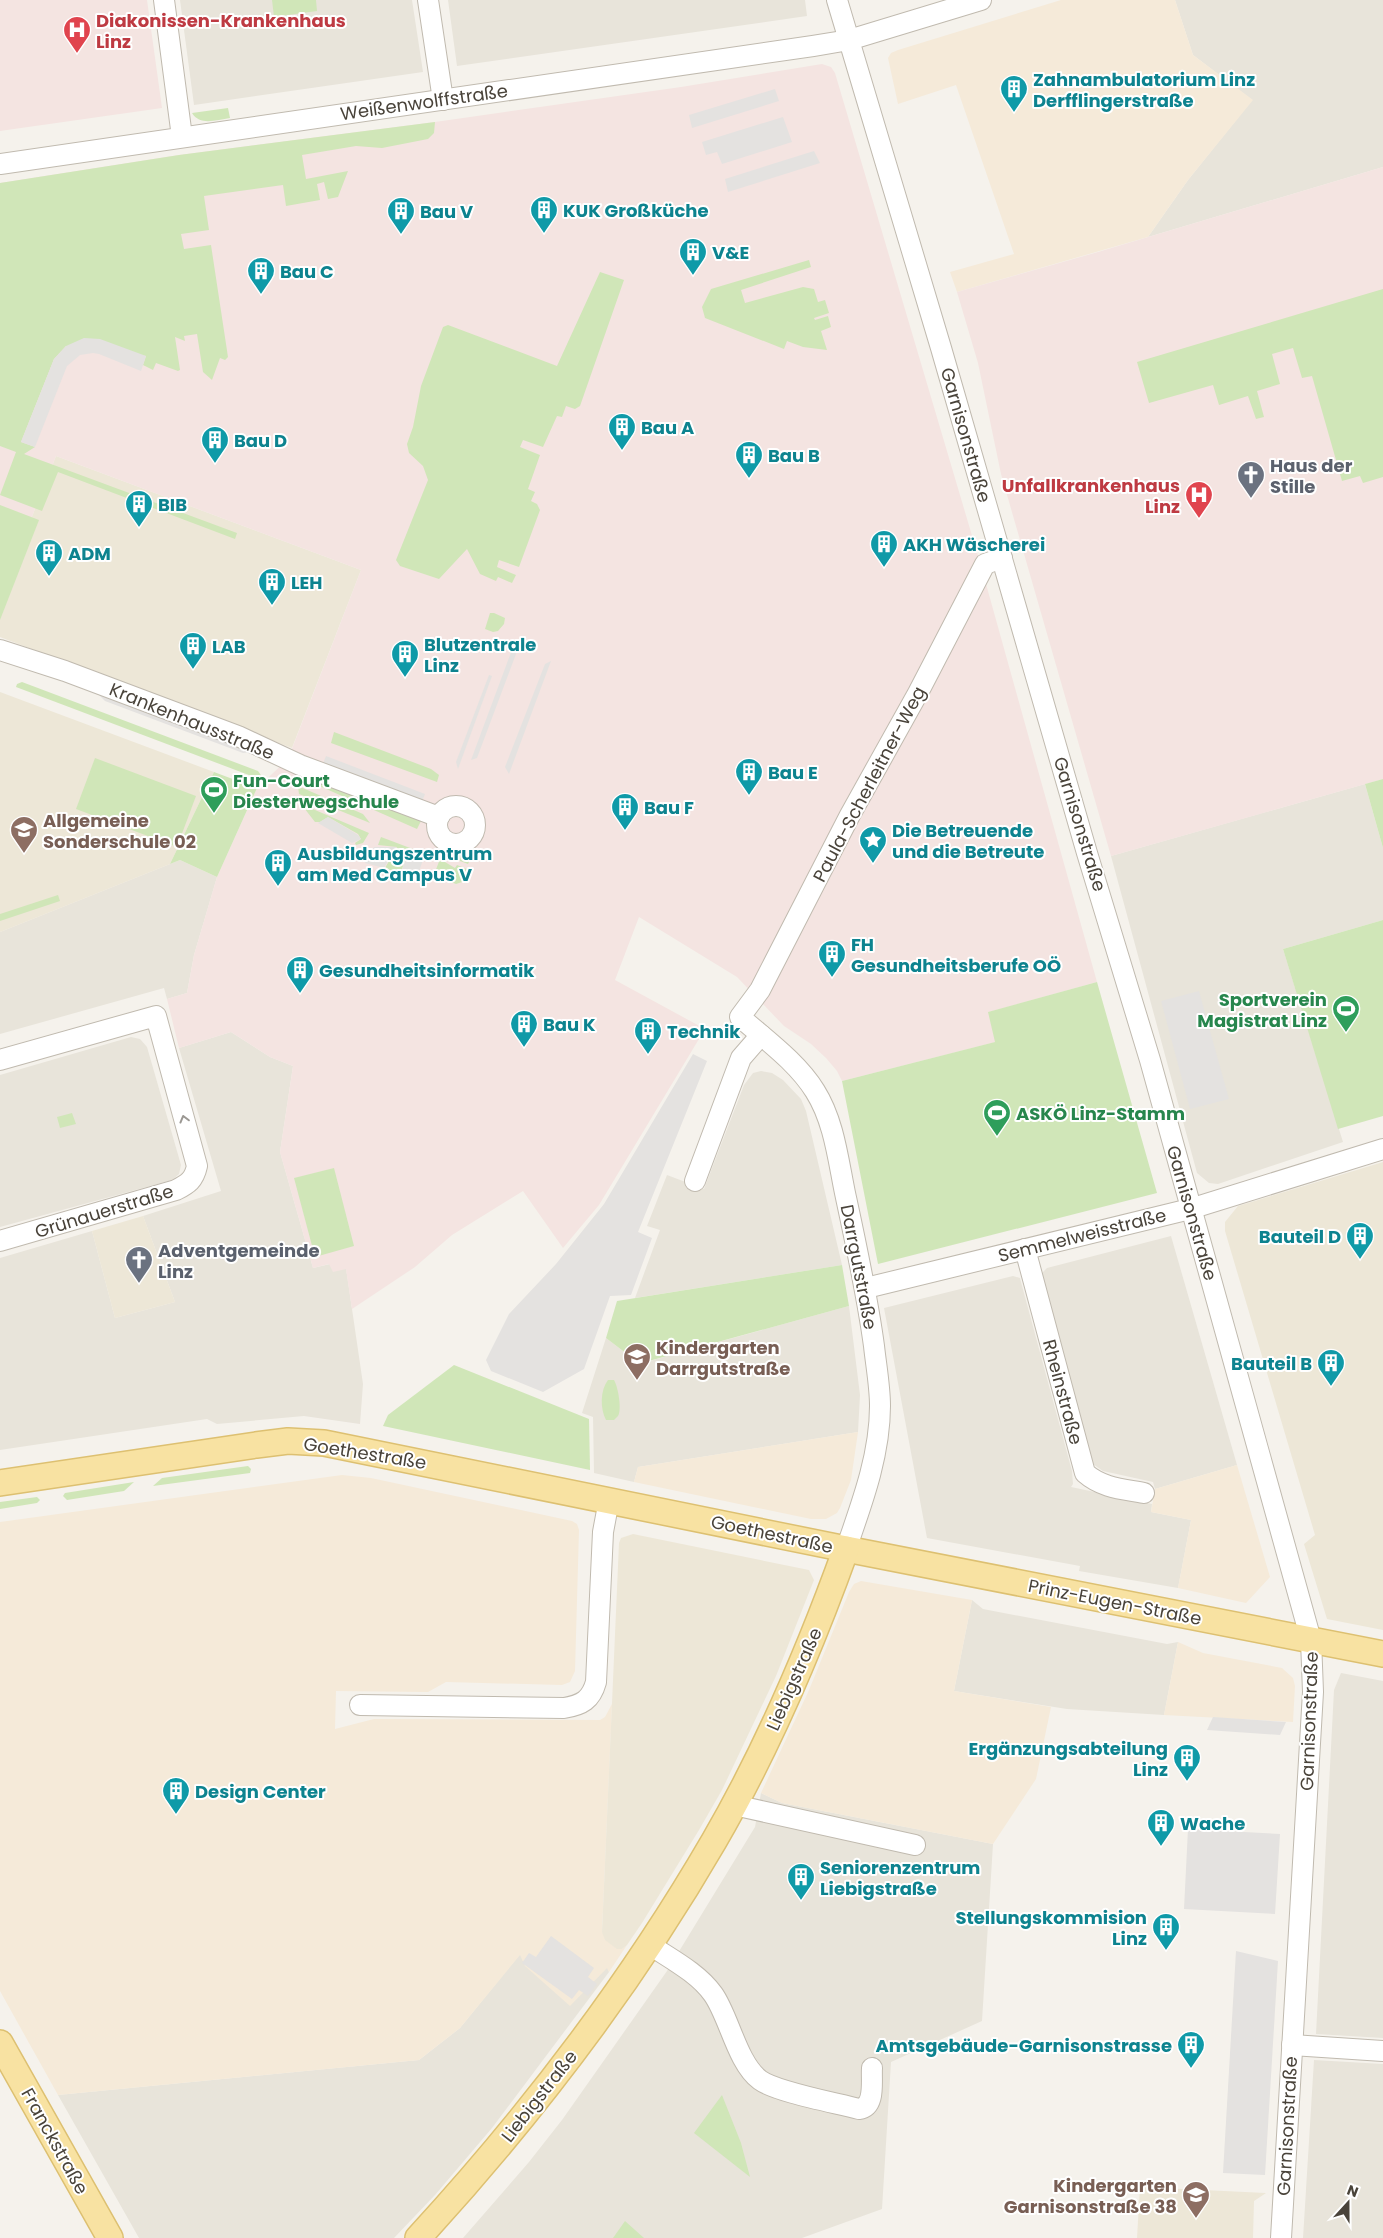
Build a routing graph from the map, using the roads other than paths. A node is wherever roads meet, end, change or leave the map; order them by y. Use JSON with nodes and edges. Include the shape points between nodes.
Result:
{"nodes":[{"id":1,"x":164,"y":0,"type":"edge"},
{"id":2,"x":428,"y":0,"type":"edge"},
{"id":3,"x":837,"y":0,"type":"edge"},
{"id":4,"x":981,"y":0,"type":"edge"},
{"id":5,"x":849,"y":40,"type":"junction"},
{"id":6,"x":443,"y":100,"type":"junction"},
{"id":7,"x":182,"y":137,"type":"junction"},
{"id":8,"x":0,"y":164,"type":"edge"},
{"id":9,"x":1002,"y":558,"type":"junction"},
{"id":10,"x":0,"y":650,"type":"edge"},
{"id":11,"x":439,"y":817,"type":"dead end"},
{"id":12,"x":740,"y":1017,"type":"joint"},
{"id":13,"x":761,"y":1035,"type":"junction"},
{"id":14,"x":0,"y":1060,"type":"edge"},
{"id":15,"x":1383,"y":1149,"type":"edge"},
{"id":16,"x":695,"y":1180,"type":"dead end"},
{"id":17,"x":1190,"y":1209,"type":"junction"},
{"id":18,"x":0,"y":1241,"type":"edge"},
{"id":19,"x":1025,"y":1249,"type":"junction"},
{"id":20,"x":866,"y":1288,"type":"junction"},
{"id":21,"x":0,"y":1483,"type":"edge"},
{"id":22,"x":1144,"y":1493,"type":"dead end"},
{"id":23,"x":609,"y":1500,"type":"junction"},
{"id":24,"x":846,"y":1549,"type":"junction"},
{"id":25,"x":1311,"y":1640,"type":"junction"},
{"id":26,"x":1383,"y":1654,"type":"edge"},
{"id":27,"x":360,"y":1705,"type":"dead end"},
{"id":28,"x":734,"y":1805,"type":"junction"},
{"id":29,"x":915,"y":1844,"type":"dead end"},
{"id":30,"x":650,"y":1945,"type":"junction"},
{"id":31,"x":0,"y":2043,"type":"edge"},
{"id":32,"x":1292,"y":2046,"type":"junction"},
{"id":33,"x":1383,"y":2051,"type":"edge"},
{"id":34,"x":872,"y":2068,"type":"dead end"},
{"id":35,"x":110,"y":2238,"type":"edge"},
{"id":36,"x":418,"y":2238,"type":"edge"},
{"id":37,"x":1281,"y":2238,"type":"edge"}],
"edges":[{"from":1,"to":7,"type":"street"},
{"from":2,"to":6,"type":"street"},
{"from":3,"to":5,"type":"street","name":"Garnisonstraße"},
{"from":4,"to":5,"type":"street","name":"Weißenwolffstraße"},
{"from":5,"to":6,"type":"street","name":"Weißenwolffstraße"},
{"from":5,"to":9,"type":"street","name":"Garnisonstraße"},
{"from":6,"to":7,"type":"street","name":"Weißenwolffstraße"},
{"from":7,"to":8,"type":"street","name":"Weißenwolffstraße"},
{"from":9,"to":12,"type":"street","name":"Paula-Scherleitner-Weg","via":[[985,564],[760,990]]},
{"from":9,"to":17,"type":"street","name":"Garnisonstraße","via":[[1150,1060]]},
{"from":10,"to":11,"type":"street","name":"Krankenhausstraße","via":[[238,736],[300,765]]},
{"from":12,"to":13,"type":"street","name":"Darrgutstraße"},
{"from":13,"to":16,"type":"street","via":[[742,1058]]},
{"from":13,"to":20,"type":"street","name":"Darrgutstraße","via":[[806,1078],[824,1110],[832,1132]]},
{"from":18,"to":14,"type":"street","name":"Grünauerstraße","one_way":true,"via":[[176,1190],[189,1183],[197,1166],[156,1016]]},
{"from":15,"to":17,"type":"street","name":"Semmelweisstraße"},
{"from":17,"to":19,"type":"street","name":"Semmelweisstraße"},
{"from":17,"to":25,"type":"street","name":"Garnisonstraße"},
{"from":19,"to":20,"type":"street","name":"Semmelweisstraße"},
{"from":19,"to":22,"type":"street","name":"Rheinstraße","via":[[1086,1473],[1106,1486]]},
{"from":20,"to":24,"type":"street","name":"Darrgutstraße","via":[[878,1375],[879,1422],[875,1456]]},
{"from":21,"to":23,"type":"main road","name":"Goethestraße","via":[[288,1441],[357,1448]]},
{"from":23,"to":24,"type":"main road","name":"Goethestraße"},
{"from":23,"to":27,"type":"street","via":[[603,1532],[596,1682],[588,1699],[580,1705],[564,1708]]},
{"from":24,"to":25,"type":"main road","name":"Prinz-Eugen-Straße"},
{"from":24,"to":28,"type":"main road","name":"Liebigstraße","via":[[804,1661]]},
{"from":25,"to":26,"type":"main road","name":"Prinz-Eugen-Straße"},
{"from":25,"to":32,"type":"street","name":"Garnisonstraße","via":[[1313,1692]]},
{"from":28,"to":29,"type":"street"},
{"from":28,"to":30,"type":"main road","name":"Liebigstraße"},
{"from":30,"to":34,"type":"street","via":[[702,1981],[713,1994],[730,2032],[760,2080],[859,2109],[869,2104]]},
{"from":30,"to":36,"type":"main road","name":"Liebigstraße","via":[[562,2068],[507,2137]]},
{"from":31,"to":35,"type":"main road","name":"Franckstraße"},
{"from":32,"to":33,"type":"street"},
{"from":32,"to":37,"type":"street","name":"Garnisonstraße"}]}
